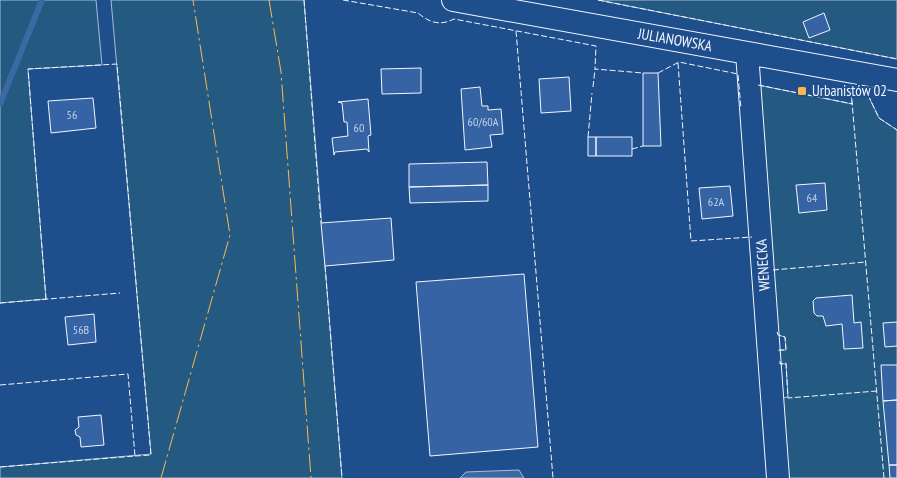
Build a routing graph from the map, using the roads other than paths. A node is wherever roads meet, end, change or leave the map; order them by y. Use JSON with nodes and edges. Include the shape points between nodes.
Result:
{"nodes":[{"id":1,"x":453,"y":0,"type":"edge"},
{"id":2,"x":747,"y":53,"type":"junction"},
{"id":3,"x":897,"y":80,"type":"edge"},
{"id":4,"x":778,"y":478,"type":"edge"}],
"edges":[{"from":1,"to":2,"type":"street","name":"JULIANOWSKA"},
{"from":2,"to":3,"type":"street","name":"JULIANOWSKA"},
{"from":2,"to":4,"type":"street","name":"WENECKA"}]}
